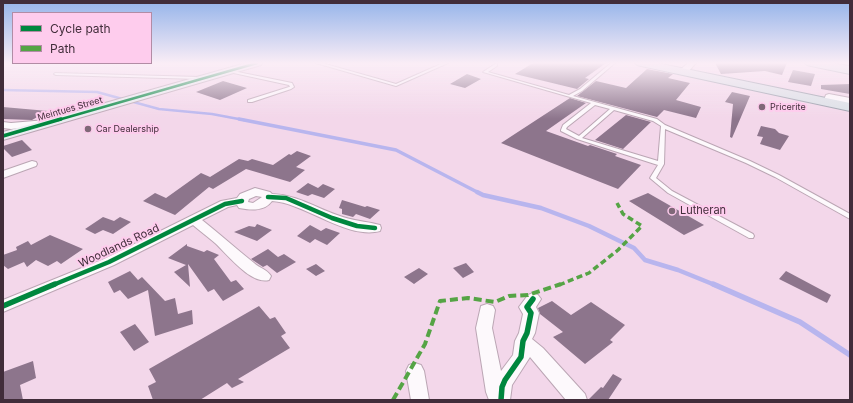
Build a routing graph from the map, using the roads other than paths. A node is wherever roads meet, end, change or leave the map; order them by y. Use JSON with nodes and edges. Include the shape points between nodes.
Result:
{"nodes":[{"id":1,"x":189,"y":82,"type":"edge"},
{"id":2,"x":281,"y":82,"type":"edge"},
{"id":3,"x":385,"y":82,"type":"edge"},
{"id":4,"x":403,"y":82,"type":"edge"},
{"id":5,"x":519,"y":82,"type":"edge"},
{"id":6,"x":591,"y":82,"type":"edge"},
{"id":7,"x":747,"y":82,"type":"edge"},
{"id":8,"x":569,"y":96,"type":"junction"},
{"id":9,"x":250,"y":101,"type":"dead end"},
{"id":10,"x":850,"y":101,"type":"edge"},
{"id":11,"x":827,"y":102,"type":"junction"},
{"id":12,"x":594,"y":103,"type":"junction"},
{"id":13,"x":850,"y":107,"type":"edge"},
{"id":14,"x":613,"y":108,"type":"junction"},
{"id":15,"x":54,"y":122,"type":"junction"},
{"id":16,"x":3,"y":125,"type":"edge"},
{"id":17,"x":663,"y":126,"type":"junction"},
{"id":18,"x":3,"y":136,"type":"edge"},
{"id":19,"x":580,"y":138,"type":"junction"},
{"id":20,"x":32,"y":164,"type":"dead end"},
{"id":21,"x":661,"y":164,"type":"junction"},
{"id":22,"x":3,"y":175,"type":"edge"},
{"id":23,"x":850,"y":217,"type":"edge"},
{"id":24,"x":194,"y":220,"type":"junction"},
{"id":25,"x":375,"y":228,"type":"dead end"},
{"id":26,"x":751,"y":236,"type":"dead end"},
{"id":27,"x":264,"y":276,"type":"dead end"},
{"id":28,"x":533,"y":299,"type":"dead end"},
{"id":29,"x":3,"y":306,"type":"edge"},
{"id":30,"x":487,"y":310,"type":"dead end"},
{"id":31,"x":523,"y":340,"type":"junction"},
{"id":32,"x":415,"y":371,"type":"dead end"},
{"id":33,"x":420,"y":400,"type":"edge"},
{"id":34,"x":498,"y":400,"type":"edge"},
{"id":35,"x":501,"y":400,"type":"edge"},
{"id":36,"x":578,"y":400,"type":"edge"}],
"edges":[{"from":1,"to":15,"type":"street","name":"Meintues Street"},
{"from":2,"to":9,"type":"lane","via":[[291,84],[292,87]]},
{"from":3,"to":4,"type":"lane","via":[[396,85]]},
{"from":5,"to":8,"type":"lane"},
{"from":6,"to":8,"type":"lane"},
{"from":7,"to":11,"type":"main road"},
{"from":8,"to":12,"type":"lane"},
{"from":10,"to":11,"type":"street","via":[[829,97]]},
{"from":11,"to":13,"type":"main road"},
{"from":12,"to":14,"type":"lane"},
{"from":12,"to":19,"type":"lane","via":[[564,126],[563,130]]},
{"from":14,"to":17,"type":"lane","via":[[656,120]]},
{"from":14,"to":19,"type":"lane"},
{"from":15,"to":16,"type":"street"},
{"from":15,"to":18,"type":"street","name":"Meintues Street"},
{"from":17,"to":21,"type":"lane"},
{"from":17,"to":23,"type":"lane","via":[[771,174]]},
{"from":19,"to":21,"type":"lane"},
{"from":20,"to":22,"type":"street"},
{"from":21,"to":26,"type":"lane","via":[[654,178],[670,192]]},
{"from":24,"to":25,"type":"street","name":"Woodlands Road","via":[[226,204],[242,201],[243,205],[254,206],[261,205],[268,198],[286,198],[332,218],[357,226]]},
{"from":24,"to":27,"type":"street","via":[[250,268]]},
{"from":24,"to":29,"type":"street","name":"Woodlands Road","via":[[109,262]]},
{"from":28,"to":31,"type":"street","via":[[527,307],[531,313]]},
{"from":30,"to":34,"type":"street","via":[[484,328]]},
{"from":31,"to":35,"type":"street","via":[[521,357],[505,380]]},
{"from":31,"to":36,"type":"street"},
{"from":32,"to":33,"type":"street"}]}
